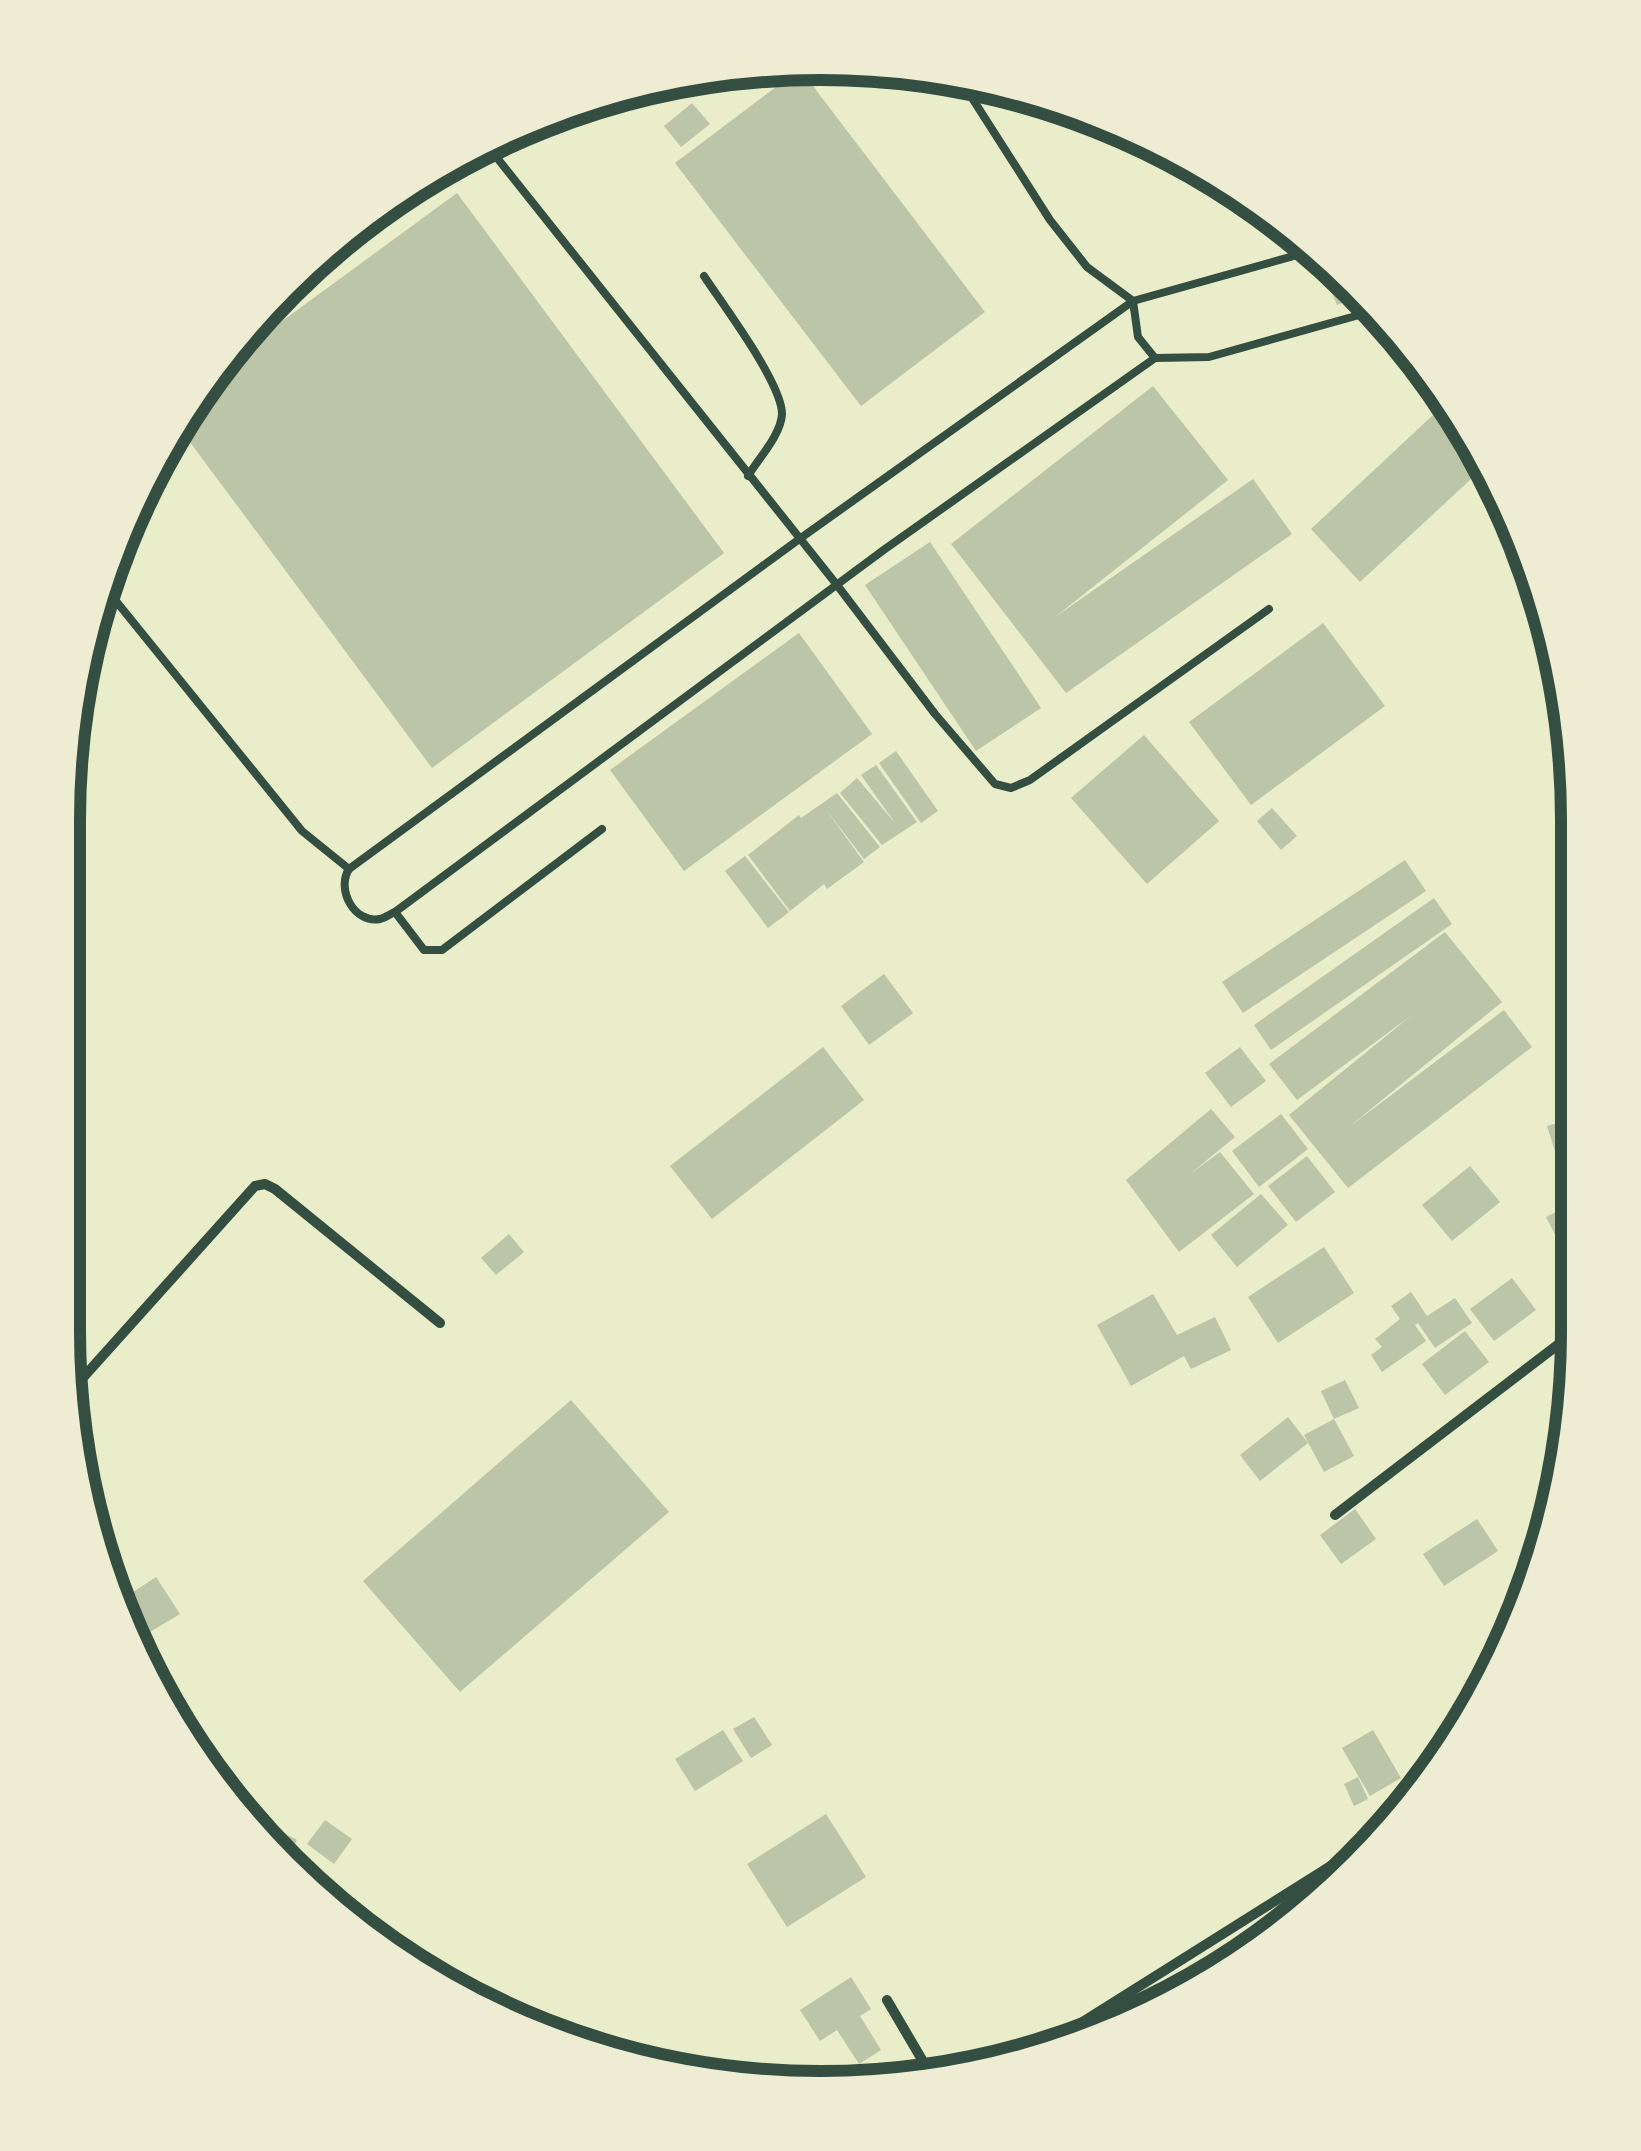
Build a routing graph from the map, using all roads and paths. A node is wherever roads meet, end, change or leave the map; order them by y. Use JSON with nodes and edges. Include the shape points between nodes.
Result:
{"nodes":[{"id":1,"x":970,"y":95,"type":"edge"},
{"id":2,"x":495,"y":155,"type":"edge"},
{"id":3,"x":1298,"y":255,"type":"edge"},
{"id":4,"x":704,"y":276,"type":"dead end"},
{"id":5,"x":1133,"y":301,"type":"junction"},
{"id":6,"x":1361,"y":315,"type":"edge"},
{"id":7,"x":1155,"y":358,"type":"junction"},
{"id":8,"x":748,"y":476,"type":"junction"},
{"id":9,"x":798,"y":540,"type":"junction"},
{"id":10,"x":837,"y":585,"type":"junction"},
{"id":11,"x":114,"y":599,"type":"edge"},
{"id":12,"x":1269,"y":609,"type":"dead end"},
{"id":13,"x":602,"y":829,"type":"dead end"},
{"id":14,"x":349,"y":869,"type":"junction"},
{"id":15,"x":395,"y":912,"type":"junction"},
{"id":16,"x":440,"y":1322,"type":"dead end"},
{"id":17,"x":1560,"y":1343,"type":"edge"},
{"id":18,"x":82,"y":1378,"type":"edge"},
{"id":19,"x":1335,"y":1515,"type":"dead end"},
{"id":20,"x":1330,"y":1867,"type":"edge"},
{"id":21,"x":887,"y":2000,"type":"dead end"},
{"id":22,"x":1079,"y":2025,"type":"edge"},
{"id":23,"x":924,"y":2064,"type":"edge"}],
"edges":[{"from":1,"to":5,"type":"lane","via":[[1050,220],[1088,267]]},
{"from":2,"to":8,"type":"lane"},
{"from":3,"to":5,"type":"lane"},
{"from":4,"to":8,"type":"lane","via":[[772,382],[782,414]]},
{"from":5,"to":7,"type":"lane","via":[[1138,337]]},
{"from":5,"to":9,"type":"lane"},
{"from":6,"to":7,"type":"lane","via":[[1209,357]]},
{"from":7,"to":10,"type":"lane"},
{"from":8,"to":9,"type":"lane"},
{"from":9,"to":10,"type":"lane"},
{"from":9,"to":14,"type":"lane"},
{"from":10,"to":12,"type":"lane","via":[[934,714],[995,784],[1011,788]]},
{"from":10,"to":15,"type":"lane"},
{"from":11,"to":14,"type":"lane","via":[[302,830]]},
{"from":13,"to":15,"type":"lane","via":[[442,950],[424,950]]},
{"from":14,"to":15,"type":"lane","via":[[343,889],[354,909],[378,920]]},
{"from":16,"to":18,"type":"street","via":[[265,1184],[255,1186]]},
{"from":17,"to":19,"type":"street"},
{"from":20,"to":22,"type":"street"},
{"from":21,"to":23,"type":"street"}]}
